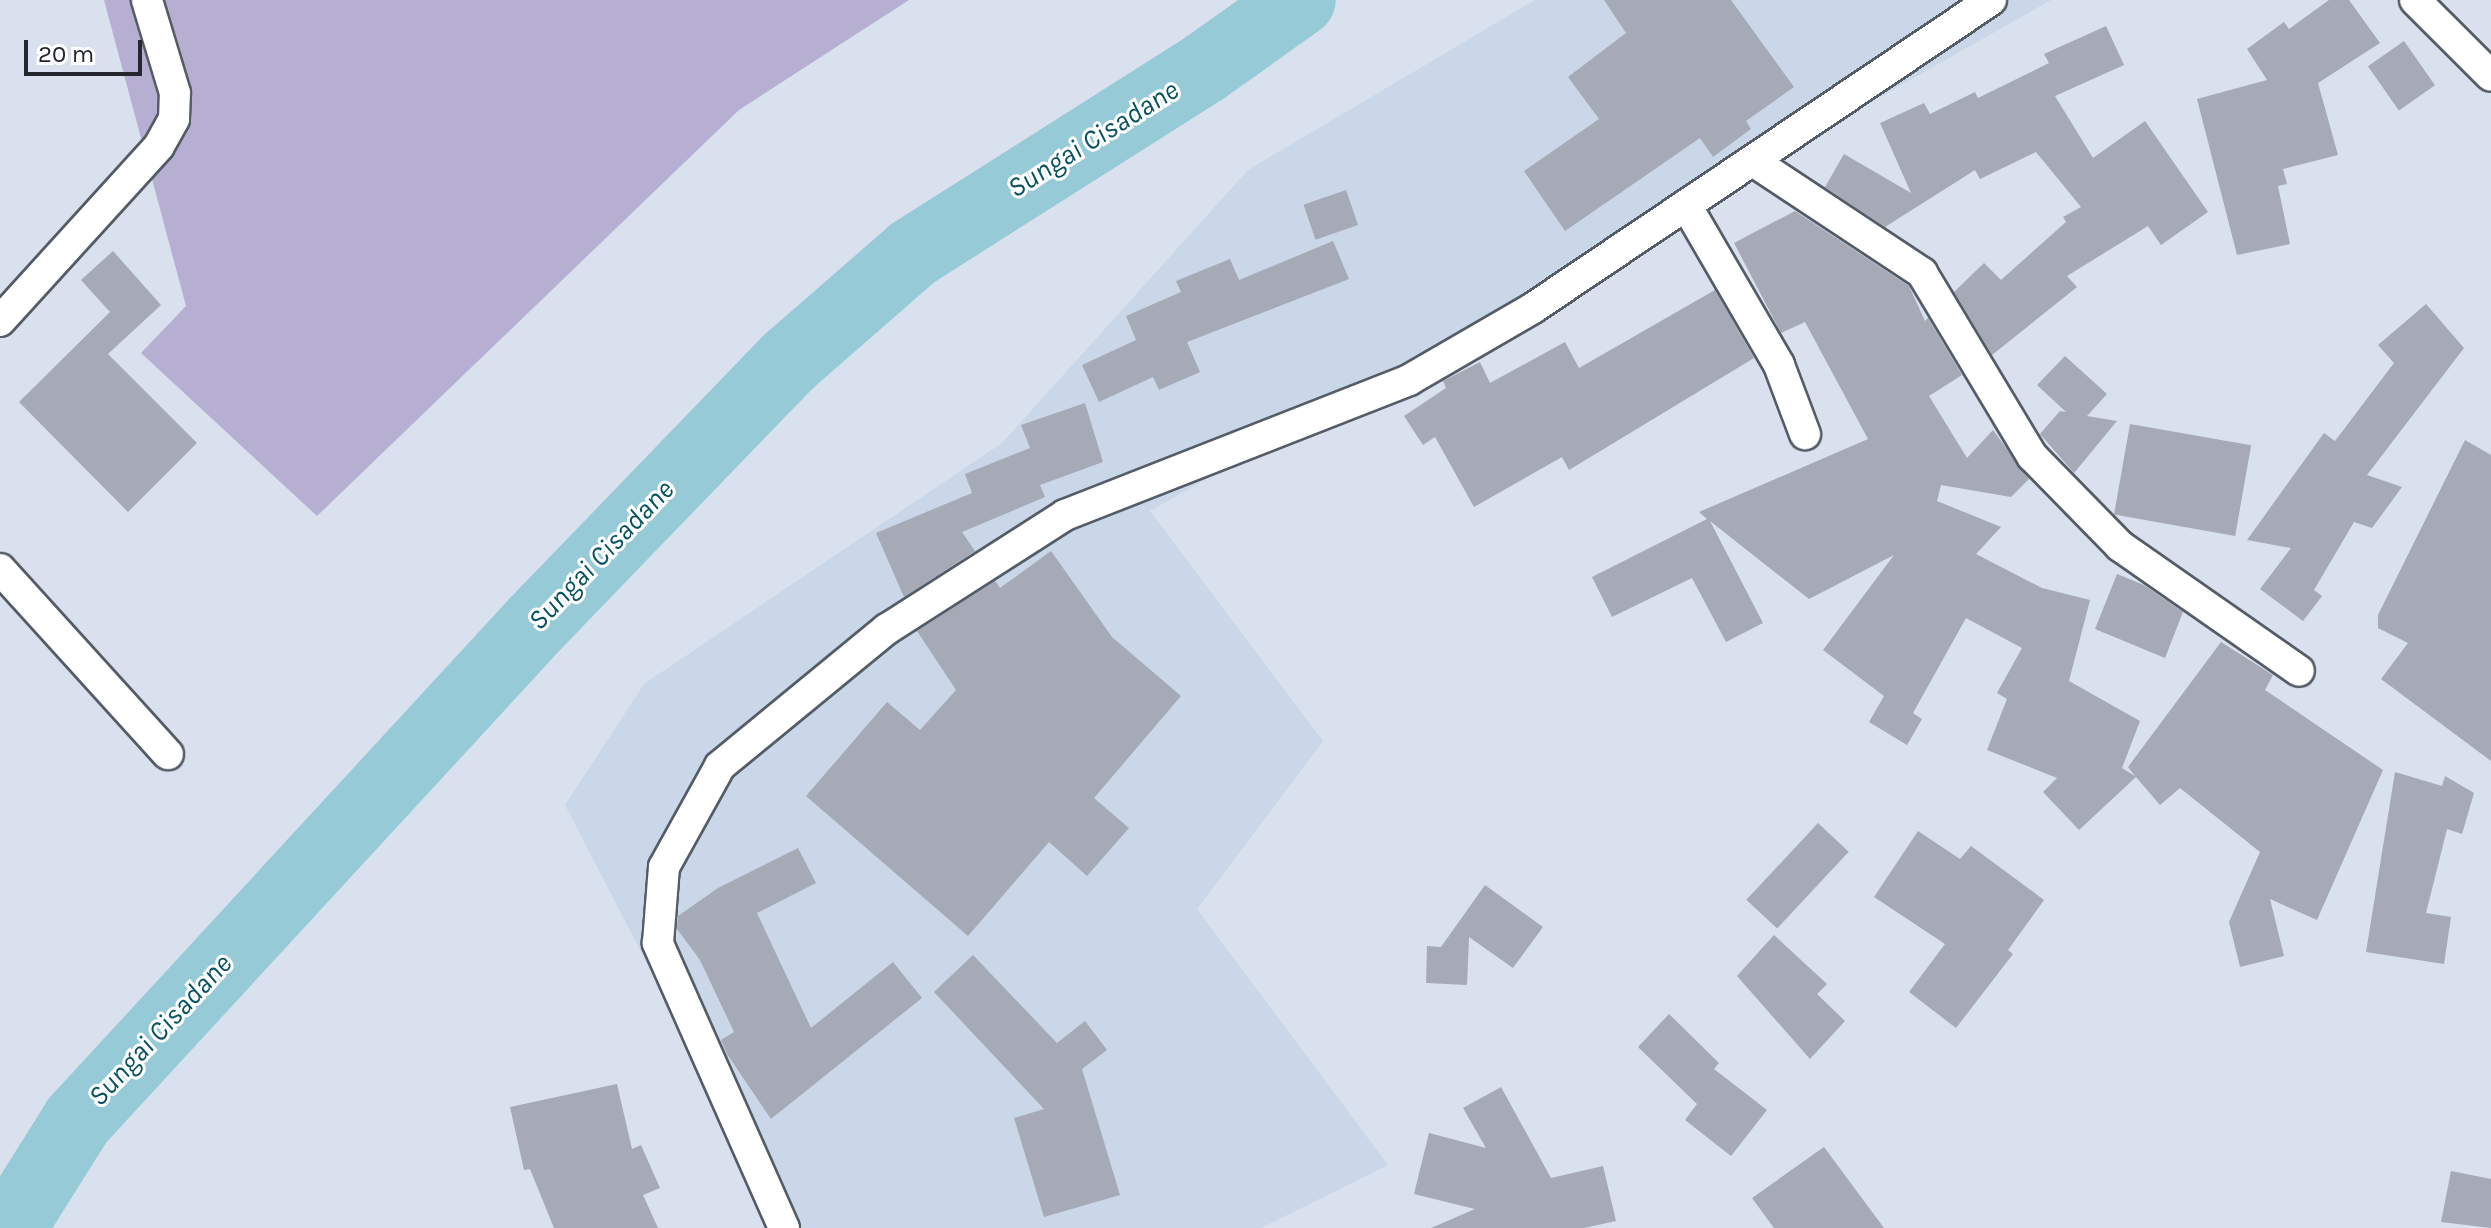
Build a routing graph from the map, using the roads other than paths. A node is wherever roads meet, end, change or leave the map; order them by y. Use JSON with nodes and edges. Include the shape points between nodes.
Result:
{"nodes":[{"id":1,"x":147,"y":0,"type":"edge"},
{"id":2,"x":1991,"y":0,"type":"edge"},
{"id":3,"x":2415,"y":0,"type":"edge"},
{"id":4,"x":2491,"y":76,"type":"edge"},
{"id":5,"x":1753,"y":161,"type":"junction"},
{"id":6,"x":1686,"y":205,"type":"junction"},
{"id":7,"x":0,"y":321,"type":"edge"},
{"id":8,"x":1805,"y":434,"type":"dead end"},
{"id":9,"x":0,"y":569,"type":"edge"},
{"id":10,"x":2299,"y":671,"type":"dead end"},
{"id":11,"x":168,"y":754,"type":"dead end"},
{"id":12,"x":784,"y":1228,"type":"edge"}],
"edges":[{"from":1,"to":7,"type":"street","via":[[175,93],[174,119],[159,146]]},
{"from":2,"to":5,"type":"street"},
{"from":3,"to":4,"type":"street"},
{"from":5,"to":6,"type":"street"},
{"from":5,"to":10,"type":"street","via":[[1922,273],[2032,456],[2120,546]]},
{"from":6,"to":8,"type":"street","via":[[1779,365]]},
{"from":6,"to":12,"type":"street","via":[[1533,308],[1409,380],[1065,515],[887,629],[720,766],[664,867],[658,943]]},
{"from":9,"to":11,"type":"street"}]}
